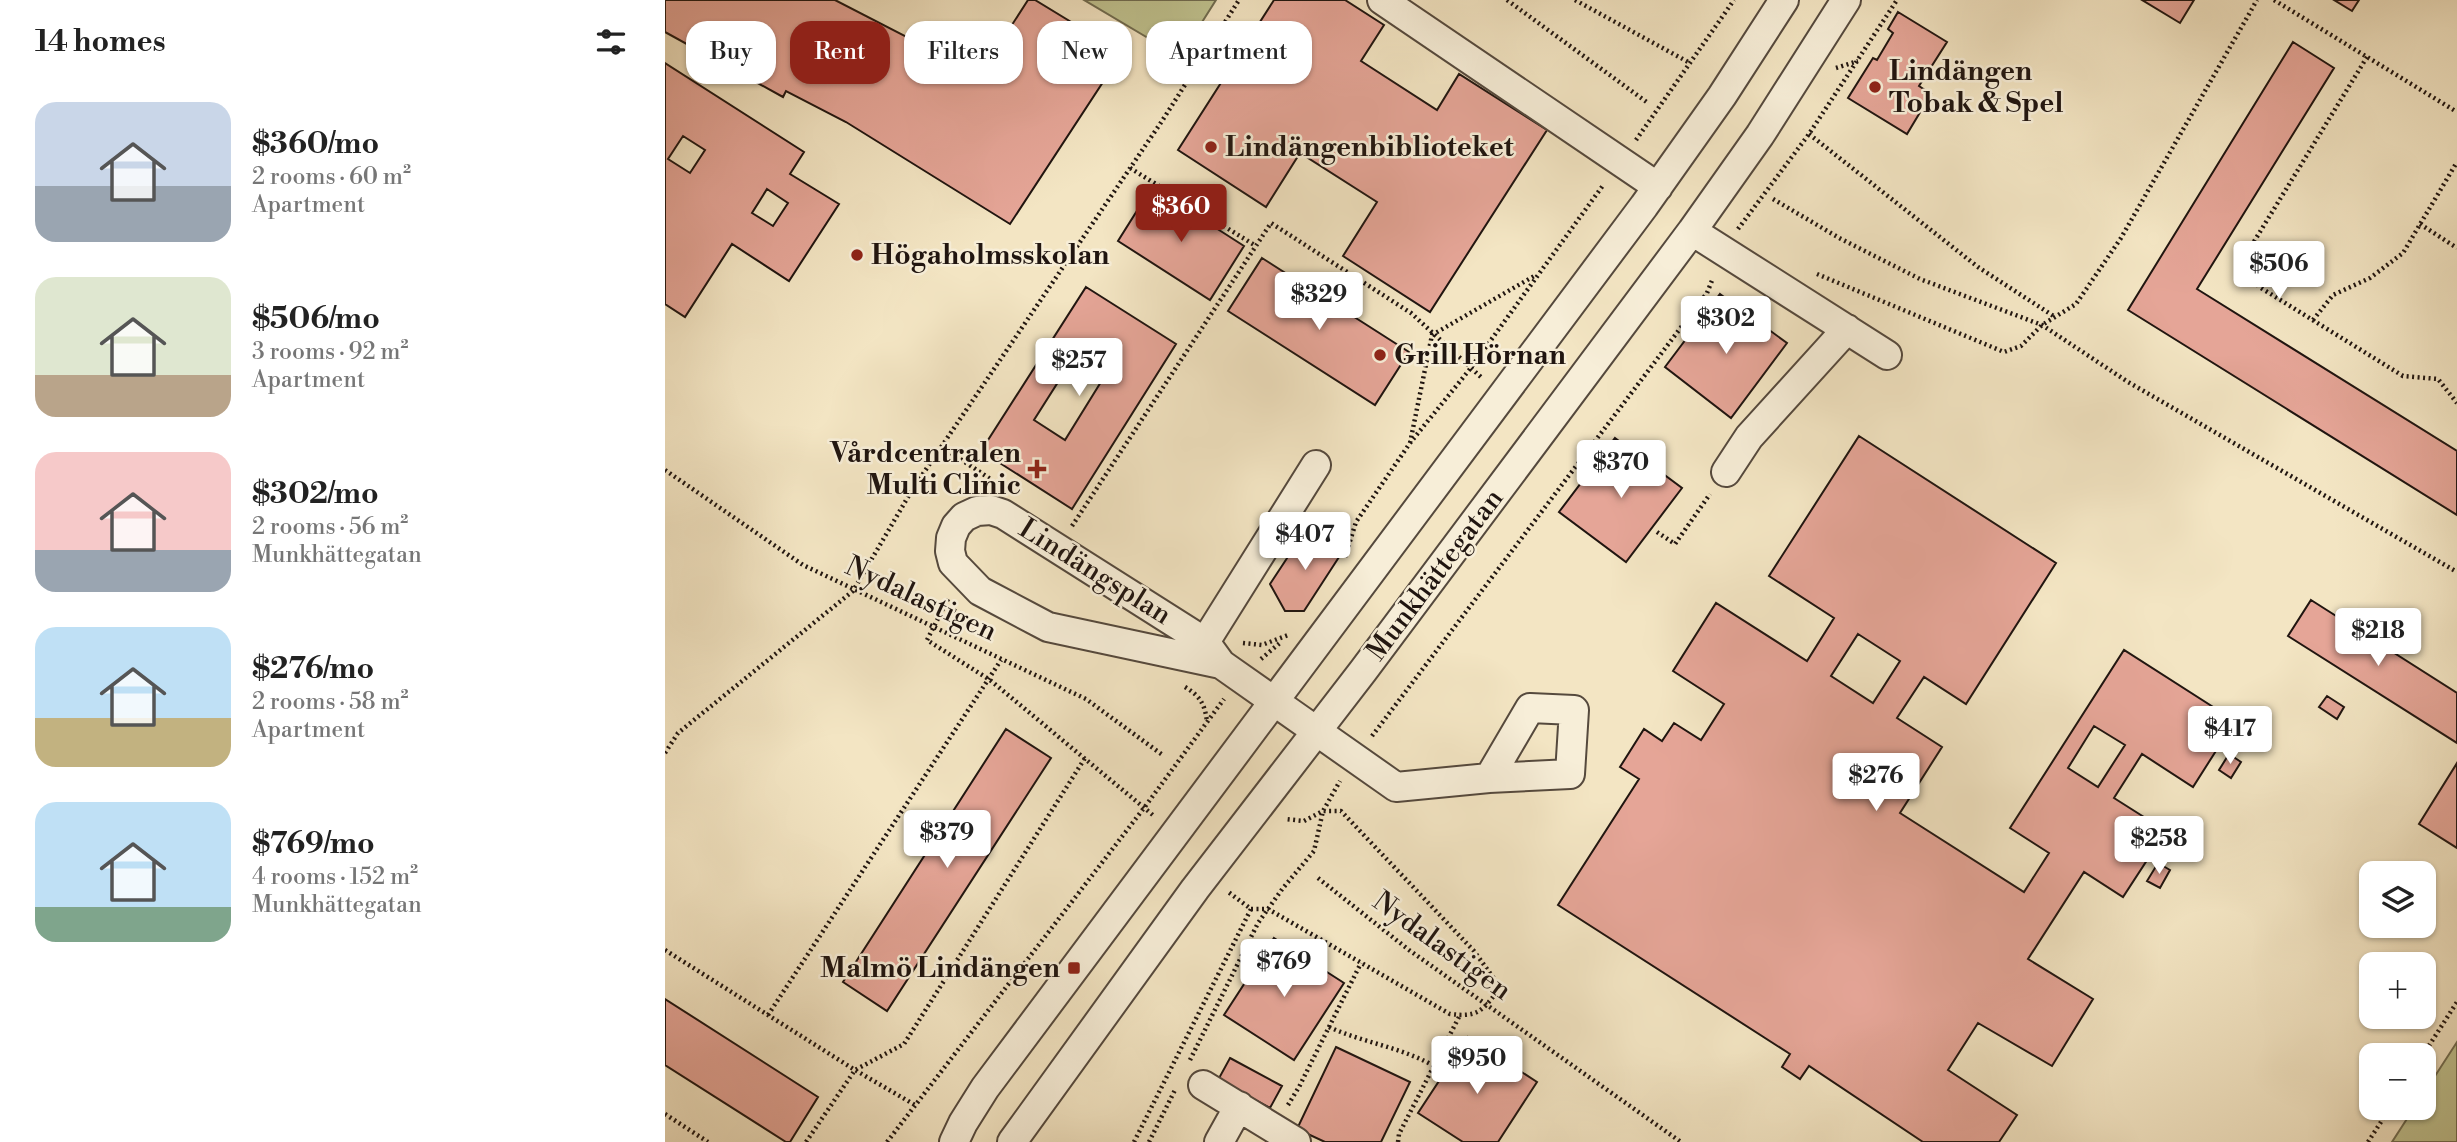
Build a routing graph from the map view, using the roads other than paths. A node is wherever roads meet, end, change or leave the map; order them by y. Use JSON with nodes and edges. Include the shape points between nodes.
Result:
{"nodes":[{"id":1,"x":1382,"y":0,"type":"edge"},
{"id":2,"x":1784,"y":0,"type":"edge"},
{"id":3,"x":1846,"y":0,"type":"edge"},
{"id":4,"x":1658,"y":187,"type":"junction"},
{"id":5,"x":1692,"y":231,"type":"junction"},
{"id":6,"x":1847,"y":329,"type":"junction"},
{"id":7,"x":1887,"y":355,"type":"dead end"},
{"id":8,"x":1316,"y":465,"type":"dead end"},
{"id":9,"x":1726,"y":472,"type":"road end"},
{"id":10,"x":1220,"y":652,"type":"junction"},
{"id":11,"x":1274,"y":701,"type":"junction"},
{"id":12,"x":1317,"y":732,"type":"junction"},
{"id":13,"x":1489,"y":778,"type":"dead end"},
{"id":14,"x":1190,"y":1077,"type":"road end"},
{"id":15,"x":1239,"y":1106,"type":"junction"},
{"id":16,"x":1284,"y":1135,"type":"edge"},
{"id":17,"x":1221,"y":1141,"type":"edge"},
{"id":18,"x":954,"y":1142,"type":"edge"},
{"id":19,"x":1012,"y":1142,"type":"edge"}],
"edges":[{"from":1,"to":4,"type":"street"},
{"from":2,"to":4,"type":"street","name":"Munkhättegatan"},
{"from":3,"to":5,"type":"street","name":"Munkhättegatan"},
{"from":4,"to":11,"type":"street","name":"Munkhättegatan"},
{"from":5,"to":6,"type":"street"},
{"from":5,"to":12,"type":"street","name":"Munkhättegatan"},
{"from":6,"to":7,"type":"street"},
{"from":6,"to":9,"type":"street","via":[[1749,437]]},
{"from":8,"to":10,"type":"street"},
{"from":10,"to":10,"type":"street","name":"Lindängsplan","via":[[1003,514],[977,511],[956,526],[950,551],[953,563],[980,591],[1048,627]]},
{"from":10,"to":11,"type":"street","name":"Lindängsplan"},
{"from":11,"to":12,"type":"street","name":"Lindängsplan"},
{"from":11,"to":18,"type":"street","name":"Munkhättegatan","via":[[985,1088]]},
{"from":12,"to":13,"type":"street","name":"Lindängsplan","via":[[1396,786]]},
{"from":12,"to":19,"type":"street","name":"Munkhättegatan","via":[[1188,898]]},
{"from":14,"to":15,"type":"street"},
{"from":15,"to":16,"type":"street"},
{"from":15,"to":17,"type":"street"}]}
